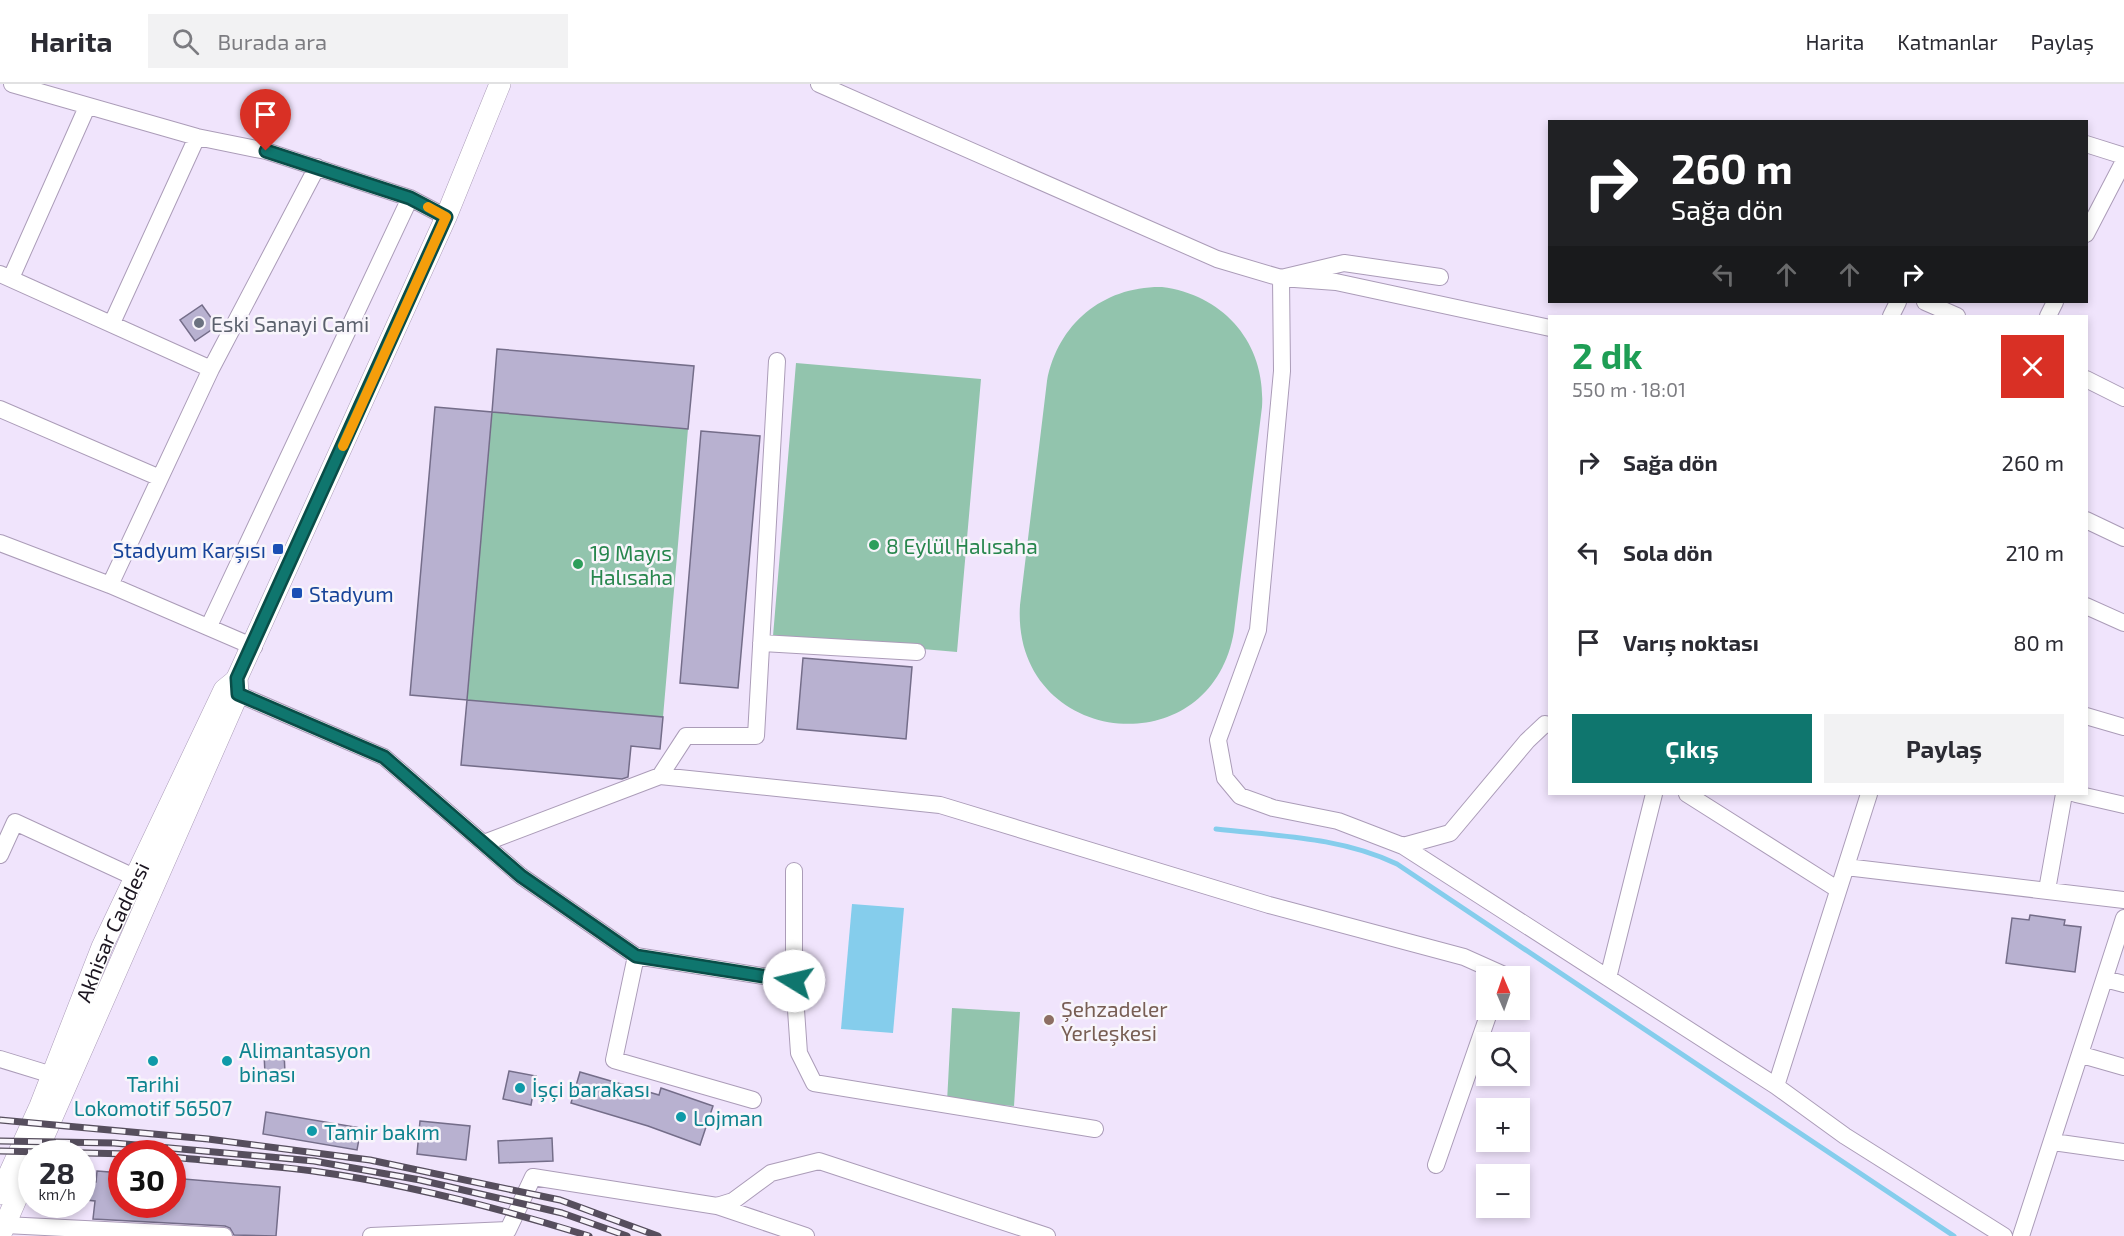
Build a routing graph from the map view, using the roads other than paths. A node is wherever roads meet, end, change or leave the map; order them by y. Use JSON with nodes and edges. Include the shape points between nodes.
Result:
{"nodes":[{"id":1,"x":12,"y":84,"type":"edge"},
{"id":2,"x":500,"y":84,"type":"edge"},
{"id":3,"x":819,"y":84,"type":"edge"},
{"id":4,"x":87,"y":107,"type":"junction"},
{"id":5,"x":197,"y":137,"type":"junction"},
{"id":6,"x":2088,"y":145,"type":"edge"},
{"id":7,"x":2124,"y":156,"type":"edge"},
{"id":8,"x":2124,"y":161,"type":"edge"},
{"id":9,"x":317,"y":167,"type":"junction"},
{"id":10,"x":410,"y":198,"type":"junction"},
{"id":11,"x":446,"y":217,"type":"junction"},
{"id":12,"x":2088,"y":230,"type":"edge"},
{"id":13,"x":5,"y":276,"type":"edge"},
{"id":14,"x":1440,"y":277,"type":"dead end"},
{"id":15,"x":1281,"y":278,"type":"junction"},
{"id":16,"x":1927,"y":303,"type":"edge"},
{"id":17,"x":1955,"y":315,"type":"edge"},
{"id":18,"x":112,"y":323,"type":"junction"},
{"id":19,"x":1548,"y":328,"type":"edge"},
{"id":20,"x":777,"y":361,"type":"dead end"},
{"id":21,"x":211,"y":369,"type":"junction"},
{"id":22,"x":2088,"y":380,"type":"edge"},
{"id":23,"x":2124,"y":398,"type":"edge"},
{"id":24,"x":0,"y":409,"type":"edge"},
{"id":25,"x":160,"y":478,"type":"junction"},
{"id":26,"x":2088,"y":521,"type":"edge"},
{"id":27,"x":2124,"y":538,"type":"edge"},
{"id":28,"x":0,"y":543,"type":"edge"},
{"id":29,"x":110,"y":585,"type":"junction"},
{"id":30,"x":2088,"y":607,"type":"edge"},
{"id":31,"x":2124,"y":623,"type":"edge"},
{"id":32,"x":209,"y":626,"type":"junction"},
{"id":33,"x":761,"y":643,"type":"junction"},
{"id":34,"x":254,"y":646,"type":"junction"},
{"id":35,"x":918,"y":652,"type":"dead end"},
{"id":36,"x":238,"y":686,"type":"junction"},
{"id":37,"x":2088,"y":717,"type":"edge"},
{"id":38,"x":1548,"y":725,"type":"edge"},
{"id":39,"x":2124,"y":727,"type":"edge"},
{"id":40,"x":660,"y":776,"type":"junction"},
{"id":41,"x":1654,"y":795,"type":"edge"},
{"id":42,"x":1689,"y":795,"type":"edge"},
{"id":43,"x":1869,"y":795,"type":"edge"},
{"id":44,"x":2064,"y":795,"type":"edge"},
{"id":45,"x":2080,"y":795,"type":"edge"},
{"id":46,"x":2124,"y":805,"type":"edge"},
{"id":47,"x":484,"y":843,"type":"junction"},
{"id":48,"x":1403,"y":846,"type":"junction"},
{"id":49,"x":0,"y":855,"type":"edge"},
{"id":50,"x":1846,"y":867,"type":"junction"},
{"id":51,"x":794,"y":871,"type":"dead end"},
{"id":52,"x":134,"y":877,"type":"junction"},
{"id":53,"x":153,"y":886,"type":"junction"},
{"id":54,"x":1837,"y":889,"type":"junction"},
{"id":55,"x":2047,"y":890,"type":"junction"},
{"id":56,"x":2124,"y":900,"type":"edge"},
{"id":57,"x":2124,"y":918,"type":"edge"},
{"id":58,"x":636,"y":956,"type":"junction"},
{"id":59,"x":1484,"y":966,"type":"edge"},
{"id":60,"x":1608,"y":978,"type":"junction"},
{"id":61,"x":2105,"y":979,"type":"junction"},
{"id":62,"x":794,"y":981,"type":"junction"},
{"id":63,"x":2124,"y":984,"type":"edge"},
{"id":64,"x":1487,"y":1020,"type":"edge"},
{"id":65,"x":2082,"y":1055,"type":"junction"},
{"id":66,"x":0,"y":1059,"type":"edge"},
{"id":67,"x":2124,"y":1067,"type":"edge"},
{"id":68,"x":60,"y":1077,"type":"junction"},
{"id":69,"x":1776,"y":1086,"type":"junction"},
{"id":70,"x":753,"y":1100,"type":"dead end"},
{"id":71,"x":1095,"y":1129,"type":"dead end"},
{"id":72,"x":40,"y":1140,"type":"edge"},
{"id":73,"x":2053,"y":1142,"type":"junction"},
{"id":74,"x":2124,"y":1152,"type":"edge"},
{"id":75,"x":1436,"y":1165,"type":"dead end"},
{"id":76,"x":0,"y":1194,"type":"edge"},
{"id":77,"x":18,"y":1195,"type":"edge"},
{"id":78,"x":717,"y":1206,"type":"junction"},
{"id":79,"x":2,"y":1231,"type":"edge"},
{"id":80,"x":224,"y":1236,"type":"edge"},
{"id":81,"x":371,"y":1236,"type":"edge"},
{"id":82,"x":806,"y":1236,"type":"edge"},
{"id":83,"x":1047,"y":1236,"type":"edge"},
{"id":84,"x":2004,"y":1236,"type":"edge"},
{"id":85,"x":2021,"y":1236,"type":"edge"}],
"edges":[{"from":1,"to":4,"type":"street"},
{"from":2,"to":11,"type":"main road"},
{"from":3,"to":15,"type":"street","via":[[1217,259]]},
{"from":4,"to":5,"type":"street"},
{"from":4,"to":13,"type":"street"},
{"from":5,"to":9,"type":"street","via":[[266,151]]},
{"from":5,"to":18,"type":"street"},
{"from":6,"to":7,"type":"street"},
{"from":8,"to":12,"type":"street"},
{"from":9,"to":10,"type":"street"},
{"from":9,"to":21,"type":"street"},
{"from":10,"to":11,"type":"street"},
{"from":10,"to":32,"type":"street"},
{"from":11,"to":34,"type":"main road"},
{"from":13,"to":18,"type":"street"},
{"from":14,"to":15,"type":"street","via":[[1344,263]]},
{"from":15,"to":19,"type":"street","via":[[1335,282]]},
{"from":15,"to":48,"type":"street","via":[[1282,370],[1258,630],[1218,740],[1225,778],[1240,796],[1273,808],[1338,821]]},
{"from":16,"to":17,"type":"street"},
{"from":18,"to":21,"type":"street"},
{"from":20,"to":33,"type":"street"},
{"from":21,"to":25,"type":"street"},
{"from":22,"to":23,"type":"street"},
{"from":24,"to":25,"type":"street"},
{"from":25,"to":29,"type":"street"},
{"from":26,"to":27,"type":"street"},
{"from":28,"to":29,"type":"street"},
{"from":29,"to":32,"type":"street"},
{"from":30,"to":31,"type":"street"},
{"from":32,"to":34,"type":"street"},
{"from":33,"to":35,"type":"street"},
{"from":33,"to":40,"type":"street","via":[[756,736],[686,736]]},
{"from":34,"to":36,"type":"main road"},
{"from":36,"to":47,"type":"street","via":[[384,757]]},
{"from":36,"to":52,"type":"main road","name":"Akhisar Caddesi","via":[[224,690]]},
{"from":36,"to":53,"type":"main road"},
{"from":37,"to":39,"type":"street"},
{"from":38,"to":48,"type":"street","via":[[1527,741],[1450,833]]},
{"from":40,"to":47,"type":"street"},
{"from":40,"to":59,"type":"street","via":[[940,805]]},
{"from":41,"to":60,"type":"street"},
{"from":42,"to":54,"type":"street"},
{"from":43,"to":50,"type":"street"},
{"from":44,"to":55,"type":"street"},
{"from":45,"to":46,"type":"street"},
{"from":47,"to":58,"type":"street","via":[[521,876]]},
{"from":48,"to":60,"type":"street"},
{"from":49,"to":52,"type":"street","via":[[15,822]]},
{"from":50,"to":54,"type":"street"},
{"from":50,"to":55,"type":"street"},
{"from":51,"to":62,"type":"street"},
{"from":52,"to":53,"type":"main road"},
{"from":52,"to":68,"type":"main road","name":"Akhisar Caddesi","via":[[102,947]]},
{"from":53,"to":68,"type":"main road"},
{"from":54,"to":69,"type":"street"},
{"from":55,"to":56,"type":"street"},
{"from":57,"to":61,"type":"street"},
{"from":58,"to":62,"type":"street"},
{"from":58,"to":70,"type":"street","via":[[614,1060]]},
{"from":60,"to":69,"type":"street"},
{"from":61,"to":63,"type":"street"},
{"from":61,"to":65,"type":"street"},
{"from":62,"to":71,"type":"street","via":[[799,1053],[814,1083]]},
{"from":64,"to":75,"type":"street"},
{"from":65,"to":67,"type":"street"},
{"from":65,"to":73,"type":"street"},
{"from":66,"to":68,"type":"street"},
{"from":68,"to":72,"type":"main road"},
{"from":68,"to":76,"type":"main road","name":"Akhisar Caddesi"},
{"from":69,"to":84,"type":"street","via":[[1845,1136]]},
{"from":73,"to":74,"type":"street"},
{"from":73,"to":85,"type":"street"},
{"from":77,"to":79,"type":"main road"},
{"from":78,"to":81,"type":"street","via":[[533,1177],[508,1230]]},
{"from":78,"to":82,"type":"street"},
{"from":78,"to":83,"type":"street","via":[[733,1201],[771,1173],[819,1161]]},
{"from":79,"to":80,"type":"street"}]}
